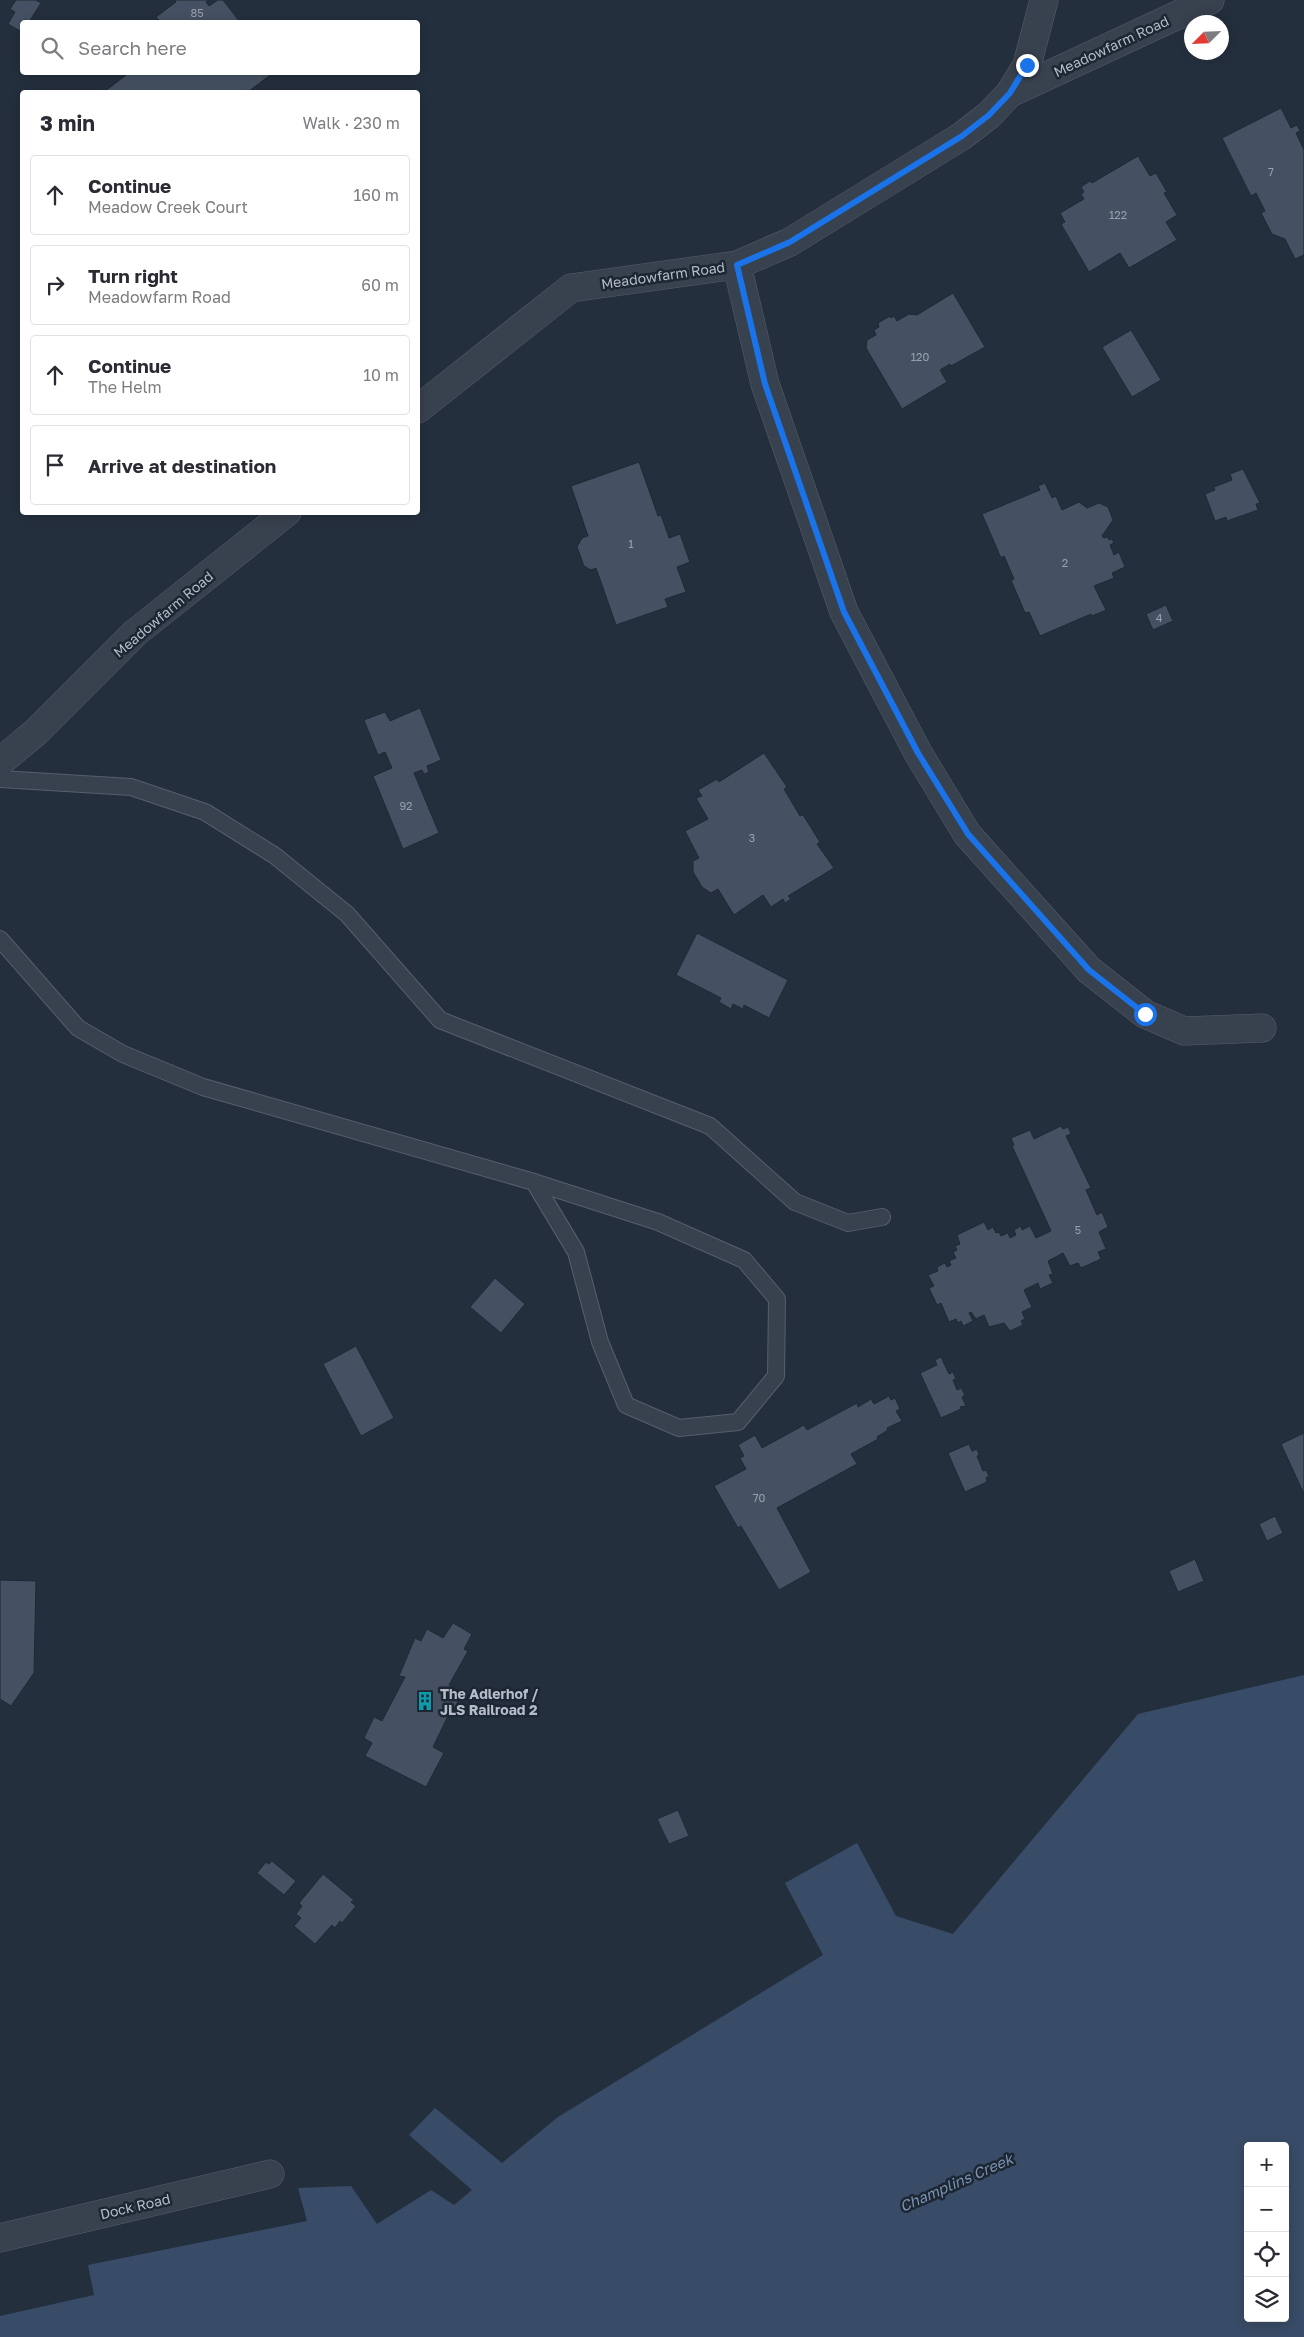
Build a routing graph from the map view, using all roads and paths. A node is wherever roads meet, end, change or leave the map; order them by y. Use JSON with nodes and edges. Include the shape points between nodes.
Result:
{"nodes":[{"id":1,"x":1044,"y":0,"type":"edge"},
{"id":2,"x":1210,"y":0,"type":"edge"},
{"id":3,"x":1010,"y":93,"type":"junction"},
{"id":4,"x":737,"y":265,"type":"junction"},
{"id":5,"x":420,"y":407,"type":"edge"},
{"id":6,"x":283,"y":515,"type":"edge"},
{"id":7,"x":0,"y":762,"type":"edge"},
{"id":8,"x":0,"y":779,"type":"edge"},
{"id":9,"x":0,"y":939,"type":"edge"},
{"id":10,"x":1262,"y":1028,"type":"dead end"},
{"id":11,"x":534,"y":1182,"type":"junction"},
{"id":12,"x":882,"y":1217,"type":"dead end"},
{"id":13,"x":270,"y":2174,"type":"dead end"},
{"id":14,"x":0,"y":2238,"type":"edge"}],
"edges":[{"from":1,"to":3,"type":"street","via":[[1027,65]]},
{"from":2,"to":3,"type":"street","name":"Meadowfarm Road"},
{"from":3,"to":4,"type":"street","name":"Meadowfarm Road","via":[[962,136],[790,242]]},
{"from":4,"to":5,"type":"street","name":"Meadowfarm Road","via":[[571,288]]},
{"from":4,"to":10,"type":"street","via":[[765,384],[844,612],[918,753],[968,834],[1089,970],[1145,1014],[1184,1031]]},
{"from":6,"to":7,"type":"street","name":"Meadowfarm Road","via":[[135,634],[36,732]]},
{"from":8,"to":12,"type":"lane","via":[[131,786],[205,812],[274,855],[347,914],[440,1020],[710,1126],[795,1202],[848,1224]]},
{"from":9,"to":11,"type":"lane","via":[[78,1028],[123,1054],[203,1087]]},
{"from":11,"to":11,"type":"lane","via":[[658,1222],[744,1260],[777,1299],[776,1376],[738,1422],[679,1428],[626,1405],[600,1342],[576,1252]]},
{"from":13,"to":14,"type":"street","name":"Dock Road"}]}
